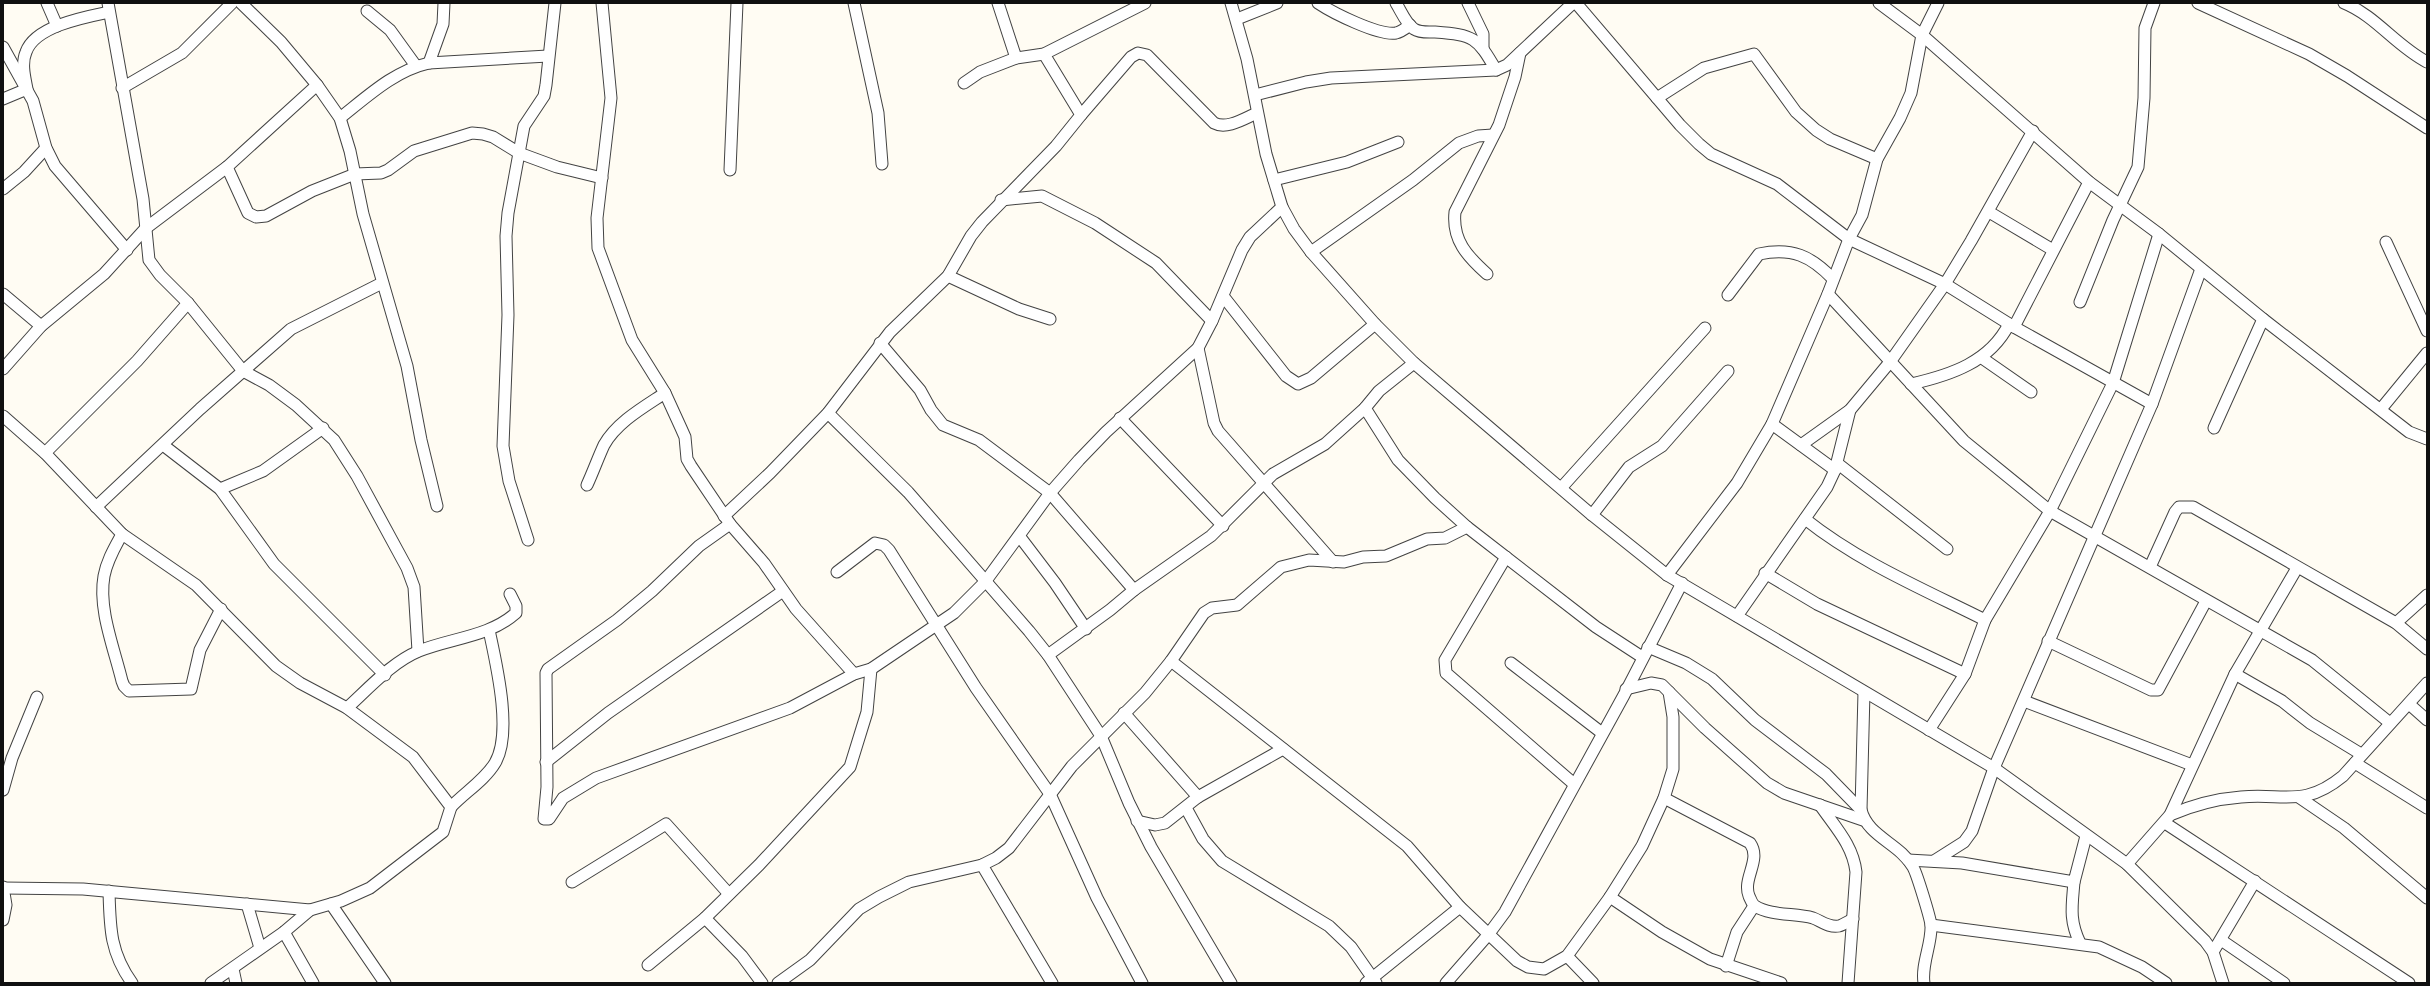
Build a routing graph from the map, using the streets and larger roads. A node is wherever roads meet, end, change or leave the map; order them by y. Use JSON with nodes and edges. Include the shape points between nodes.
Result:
{"nodes":[{"id":1,"x":47,"y":3,"type":"edge"},
{"id":2,"x":232,"y":3,"type":"edge"},
{"id":3,"x":241,"y":3,"type":"edge"},
{"id":4,"x":444,"y":3,"type":"edge"},
{"id":5,"x":555,"y":3,"type":"edge"},
{"id":6,"x":602,"y":3,"type":"edge"},
{"id":7,"x":737,"y":3,"type":"edge"},
{"id":8,"x":854,"y":3,"type":"edge"},
{"id":9,"x":998,"y":3,"type":"edge"},
{"id":10,"x":1145,"y":3,"type":"edge"},
{"id":11,"x":1231,"y":3,"type":"edge"},
{"id":12,"x":1277,"y":3,"type":"edge"},
{"id":13,"x":1318,"y":3,"type":"edge"},
{"id":14,"x":1396,"y":3,"type":"edge"},
{"id":15,"x":1468,"y":3,"type":"edge"},
{"id":16,"x":1575,"y":3,"type":"edge"},
{"id":17,"x":1879,"y":3,"type":"edge"},
{"id":18,"x":1938,"y":3,"type":"edge"},
{"id":19,"x":2198,"y":3,"type":"edge"},
{"id":20,"x":2344,"y":3,"type":"edge"},
{"id":21,"x":2151,"y":6,"type":"edge"},
{"id":22,"x":108,"y":8,"type":"edge"},
{"id":23,"x":367,"y":11,"type":"dead end"},
{"id":24,"x":1237,"y":19,"type":"junction"},
{"id":25,"x":57,"y":26,"type":"junction"},
{"id":26,"x":1410,"y":26,"type":"junction"},
{"id":27,"x":1922,"y":35,"type":"junction"},
{"id":28,"x":3,"y":47,"type":"edge"},
{"id":29,"x":1484,"y":49,"type":"junction"},
{"id":30,"x":1520,"y":53,"type":"junction"},
{"id":31,"x":1044,"y":54,"type":"junction"},
{"id":32,"x":548,"y":56,"type":"junction"},
{"id":33,"x":1016,"y":58,"type":"junction"},
{"id":34,"x":2427,"y":62,"type":"edge"},
{"id":35,"x":429,"y":63,"type":"junction"},
{"id":36,"x":416,"y":66,"type":"junction"},
{"id":37,"x":1496,"y":70,"type":"junction"},
{"id":38,"x":964,"y":83,"type":"dead end"},
{"id":39,"x":317,"y":85,"type":"junction"},
{"id":40,"x":122,"y":88,"type":"junction"},
{"id":41,"x":27,"y":89,"type":"junction"},
{"id":42,"x":1255,"y":95,"type":"junction"},
{"id":43,"x":1657,"y":98,"type":"junction"},
{"id":44,"x":3,"y":99,"type":"edge"},
{"id":45,"x":1258,"y":113,"type":"junction"},
{"id":46,"x":1081,"y":115,"type":"junction"},
{"id":47,"x":340,"y":118,"type":"junction"},
{"id":48,"x":2427,"y":128,"type":"edge"},
{"id":49,"x":2033,"y":131,"type":"junction"},
{"id":50,"x":1493,"y":135,"type":"junction"},
{"id":51,"x":1398,"y":142,"type":"dead end"},
{"id":52,"x":46,"y":148,"type":"junction"},
{"id":53,"x":519,"y":153,"type":"junction"},
{"id":54,"x":1876,"y":159,"type":"junction"},
{"id":55,"x":882,"y":164,"type":"dead end"},
{"id":56,"x":227,"y":167,"type":"junction"},
{"id":57,"x":730,"y":170,"type":"dead end"},
{"id":58,"x":355,"y":174,"type":"junction"},
{"id":59,"x":602,"y":178,"type":"junction"},
{"id":60,"x":1274,"y":180,"type":"junction"},
{"id":61,"x":2089,"y":182,"type":"junction"},
{"id":62,"x":3,"y":189,"type":"edge"},
{"id":63,"x":1001,"y":200,"type":"junction"},
{"id":64,"x":2120,"y":205,"type":"junction"},
{"id":65,"x":1282,"y":207,"type":"junction"},
{"id":66,"x":1989,"y":212,"type":"junction"},
{"id":67,"x":146,"y":228,"type":"junction"},
{"id":68,"x":2159,"y":234,"type":"junction"},
{"id":69,"x":1849,"y":239,"type":"junction"},
{"id":70,"x":2386,"y":242,"type":"dead end"},
{"id":71,"x":127,"y":250,"type":"junction"},
{"id":72,"x":2053,"y":250,"type":"junction"},
{"id":73,"x":1311,"y":252,"type":"junction"},
{"id":74,"x":2201,"y":269,"type":"junction"},
{"id":75,"x":1487,"y":274,"type":"dead end"},
{"id":76,"x":948,"y":276,"type":"junction"},
{"id":77,"x":1834,"y":279,"type":"junction"},
{"id":78,"x":382,"y":283,"type":"junction"},
{"id":79,"x":1945,"y":284,"type":"junction"},
{"id":80,"x":3,"y":294,"type":"edge"},
{"id":81,"x":1828,"y":294,"type":"junction"},
{"id":82,"x":1728,"y":295,"type":"dead end"},
{"id":83,"x":1223,"y":296,"type":"junction"},
{"id":84,"x":188,"y":302,"type":"junction"},
{"id":85,"x":2080,"y":302,"type":"dead end"},
{"id":86,"x":1050,"y":318,"type":"dead end"},
{"id":87,"x":2263,"y":319,"type":"junction"},
{"id":88,"x":1212,"y":321,"type":"junction"},
{"id":89,"x":1375,"y":324,"type":"junction"},
{"id":90,"x":2012,"y":325,"type":"junction"},
{"id":91,"x":40,"y":326,"type":"junction"},
{"id":92,"x":1705,"y":328,"type":"dead end"},
{"id":93,"x":2427,"y":331,"type":"edge"},
{"id":94,"x":880,"y":343,"type":"junction"},
{"id":95,"x":1198,"y":348,"type":"junction"},
{"id":96,"x":2427,"y":353,"type":"edge"},
{"id":97,"x":1982,"y":358,"type":"junction"},
{"id":98,"x":1890,"y":362,"type":"junction"},
{"id":99,"x":1414,"y":363,"type":"junction"},
{"id":100,"x":3,"y":369,"type":"edge"},
{"id":101,"x":243,"y":371,"type":"junction"},
{"id":102,"x":1728,"y":371,"type":"dead end"},
{"id":103,"x":2113,"y":383,"type":"junction"},
{"id":104,"x":1911,"y":384,"type":"junction"},
{"id":105,"x":2031,"y":392,"type":"dead end"},
{"id":106,"x":665,"y":393,"type":"junction"},
{"id":107,"x":2152,"y":404,"type":"junction"},
{"id":108,"x":1365,"y":408,"type":"junction"},
{"id":109,"x":2381,"y":409,"type":"junction"},
{"id":110,"x":1850,"y":410,"type":"junction"},
{"id":111,"x":828,"y":413,"type":"junction"},
{"id":112,"x":3,"y":416,"type":"edge"},
{"id":113,"x":1120,"y":418,"type":"junction"},
{"id":114,"x":1772,"y":424,"type":"junction"},
{"id":115,"x":323,"y":428,"type":"junction"},
{"id":116,"x":2214,"y":428,"type":"dead end"},
{"id":117,"x":2427,"y":439,"type":"edge"},
{"id":118,"x":164,"y":445,"type":"junction"},
{"id":119,"x":1801,"y":445,"type":"junction"},
{"id":120,"x":45,"y":453,"type":"junction"},
{"id":121,"x":1836,"y":467,"type":"junction"},
{"id":122,"x":1263,"y":484,"type":"junction"},
{"id":123,"x":587,"y":485,"type":"dead end"},
{"id":124,"x":1562,"y":487,"type":"junction"},
{"id":125,"x":220,"y":489,"type":"junction"},
{"id":126,"x":1050,"y":493,"type":"junction"},
{"id":127,"x":437,"y":506,"type":"dead end"},
{"id":128,"x":96,"y":508,"type":"junction"},
{"id":129,"x":2050,"y":511,"type":"junction"},
{"id":130,"x":1592,"y":515,"type":"junction"},
{"id":131,"x":1805,"y":519,"type":"junction"},
{"id":132,"x":727,"y":520,"type":"junction"},
{"id":133,"x":1223,"y":526,"type":"junction"},
{"id":134,"x":1467,"y":527,"type":"junction"},
{"id":135,"x":122,"y":534,"type":"junction"},
{"id":136,"x":1020,"y":537,"type":"junction"},
{"id":137,"x":2093,"y":538,"type":"junction"},
{"id":138,"x":528,"y":540,"type":"dead end"},
{"id":139,"x":1947,"y":549,"type":"dead end"},
{"id":140,"x":1506,"y":557,"type":"junction"},
{"id":141,"x":1333,"y":562,"type":"junction"},
{"id":142,"x":2150,"y":567,"type":"junction"},
{"id":143,"x":2297,"y":568,"type":"junction"},
{"id":144,"x":837,"y":572,"type":"dead end"},
{"id":145,"x":1765,"y":573,"type":"junction"},
{"id":146,"x":1667,"y":575,"type":"junction"},
{"id":147,"x":985,"y":582,"type":"junction"},
{"id":148,"x":1682,"y":583,"type":"junction"},
{"id":149,"x":1134,"y":590,"type":"junction"},
{"id":150,"x":783,"y":591,"type":"junction"},
{"id":151,"x":510,"y":594,"type":"dead end"},
{"id":152,"x":2427,"y":595,"type":"edge"},
{"id":153,"x":2206,"y":601,"type":"junction"},
{"id":154,"x":221,"y":609,"type":"junction"},
{"id":155,"x":1737,"y":616,"type":"junction"},
{"id":156,"x":1985,"y":620,"type":"junction"},
{"id":157,"x":2396,"y":623,"type":"junction"},
{"id":158,"x":938,"y":625,"type":"junction"},
{"id":159,"x":1086,"y":628,"type":"junction"},
{"id":160,"x":489,"y":630,"type":"junction"},
{"id":161,"x":2261,"y":630,"type":"junction"},
{"id":162,"x":2048,"y":641,"type":"junction"},
{"id":163,"x":1648,"y":647,"type":"junction"},
{"id":164,"x":2427,"y":648,"type":"edge"},
{"id":165,"x":418,"y":651,"type":"junction"},
{"id":166,"x":1048,"y":655,"type":"junction"},
{"id":167,"x":1642,"y":657,"type":"junction"},
{"id":168,"x":1171,"y":661,"type":"junction"},
{"id":169,"x":1511,"y":663,"type":"dead end"},
{"id":170,"x":871,"y":669,"type":"junction"},
{"id":171,"x":384,"y":674,"type":"junction"},
{"id":172,"x":854,"y":674,"type":"junction"},
{"id":173,"x":1965,"y":674,"type":"junction"},
{"id":174,"x":2236,"y":674,"type":"junction"},
{"id":175,"x":2427,"y":683,"type":"edge"},
{"id":176,"x":1626,"y":689,"type":"junction"},
{"id":177,"x":1669,"y":692,"type":"junction"},
{"id":178,"x":1864,"y":692,"type":"junction"},
{"id":179,"x":37,"y":697,"type":"dead end"},
{"id":180,"x":2024,"y":701,"type":"junction"},
{"id":181,"x":2409,"y":704,"type":"junction"},
{"id":182,"x":347,"y":708,"type":"junction"},
{"id":183,"x":1124,"y":713,"type":"junction"},
{"id":184,"x":2427,"y":720,"type":"edge"},
{"id":185,"x":2390,"y":723,"type":"junction"},
{"id":186,"x":1928,"y":730,"type":"junction"},
{"id":187,"x":1602,"y":733,"type":"junction"},
{"id":188,"x":1101,"y":736,"type":"junction"},
{"id":189,"x":1284,"y":749,"type":"junction"},
{"id":190,"x":2361,"y":754,"type":"junction"},
{"id":191,"x":7,"y":756,"type":"edge"},
{"id":192,"x":546,"y":762,"type":"junction"},
{"id":193,"x":2355,"y":763,"type":"junction"},
{"id":194,"x":2192,"y":765,"type":"junction"},
{"id":195,"x":1994,"y":768,"type":"junction"},
{"id":196,"x":1574,"y":784,"type":"junction"},
{"id":197,"x":3,"y":790,"type":"edge"},
{"id":198,"x":1050,"y":794,"type":"junction"},
{"id":199,"x":1198,"y":797,"type":"junction"},
{"id":200,"x":1664,"y":798,"type":"junction"},
{"id":201,"x":2300,"y":798,"type":"junction"},
{"id":202,"x":1820,"y":805,"type":"junction"},
{"id":203,"x":451,"y":807,"type":"junction"},
{"id":204,"x":1186,"y":808,"type":"junction"},
{"id":205,"x":2427,"y":808,"type":"edge"},
{"id":206,"x":1862,"y":815,"type":"junction"},
{"id":207,"x":2167,"y":819,"type":"junction"},
{"id":208,"x":1137,"y":821,"type":"junction"},
{"id":209,"x":2086,"y":836,"type":"junction"},
{"id":210,"x":1908,"y":860,"type":"junction"},
{"id":211,"x":1934,"y":861,"type":"junction"},
{"id":212,"x":2126,"y":864,"type":"junction"},
{"id":213,"x":982,"y":865,"type":"junction"},
{"id":214,"x":572,"y":882,"type":"dead end"},
{"id":215,"x":2074,"y":882,"type":"junction"},
{"id":216,"x":2254,"y":882,"type":"junction"},
{"id":217,"x":3,"y":888,"type":"edge"},
{"id":218,"x":109,"y":891,"type":"junction"},
{"id":219,"x":729,"y":894,"type":"junction"},
{"id":220,"x":1610,"y":897,"type":"junction"},
{"id":221,"x":2427,"y":898,"type":"edge"},
{"id":222,"x":247,"y":904,"type":"junction"},
{"id":223,"x":331,"y":904,"type":"junction"},
{"id":224,"x":1754,"y":906,"type":"junction"},
{"id":225,"x":1460,"y":907,"type":"junction"},
{"id":226,"x":310,"y":910,"type":"junction"},
{"id":227,"x":705,"y":918,"type":"junction"},
{"id":228,"x":1853,"y":919,"type":"junction"},
{"id":229,"x":3,"y":920,"type":"edge"},
{"id":230,"x":1931,"y":925,"type":"junction"},
{"id":231,"x":284,"y":932,"type":"junction"},
{"id":232,"x":1488,"y":935,"type":"junction"},
{"id":233,"x":2221,"y":940,"type":"junction"},
{"id":234,"x":2080,"y":943,"type":"junction"},
{"id":235,"x":260,"y":948,"type":"junction"},
{"id":236,"x":2213,"y":952,"type":"junction"},
{"id":237,"x":1567,"y":956,"type":"junction"},
{"id":238,"x":648,"y":965,"type":"dead end"},
{"id":239,"x":1726,"y":966,"type":"junction"},
{"id":240,"x":233,"y":969,"type":"junction"},
{"id":241,"x":1371,"y":981,"type":"edge"},
{"id":242,"x":132,"y":983,"type":"edge"},
{"id":243,"x":211,"y":983,"type":"edge"},
{"id":244,"x":236,"y":983,"type":"edge"},
{"id":245,"x":313,"y":983,"type":"edge"},
{"id":246,"x":384,"y":983,"type":"edge"},
{"id":247,"x":762,"y":983,"type":"edge"},
{"id":248,"x":778,"y":983,"type":"edge"},
{"id":249,"x":1052,"y":983,"type":"edge"},
{"id":250,"x":1142,"y":983,"type":"edge"},
{"id":251,"x":1231,"y":983,"type":"edge"},
{"id":252,"x":1446,"y":983,"type":"edge"},
{"id":253,"x":1593,"y":983,"type":"edge"},
{"id":254,"x":1781,"y":983,"type":"edge"},
{"id":255,"x":1848,"y":983,"type":"edge"},
{"id":256,"x":1924,"y":983,"type":"edge"},
{"id":257,"x":2166,"y":983,"type":"edge"},
{"id":258,"x":2223,"y":983,"type":"edge"},
{"id":259,"x":2284,"y":983,"type":"edge"},
{"id":260,"x":2409,"y":983,"type":"edge"}],
"edges":[{"from":1,"to":25,"type":"street"},
{"from":2,"to":40,"type":"street","via":[[182,53]]},
{"from":3,"to":39,"type":"street","via":[[281,42]]},
{"from":4,"to":35,"type":"street","via":[[443,24]]},
{"from":5,"to":32,"type":"street"},
{"from":6,"to":59,"type":"street","via":[[611,98]]},
{"from":7,"to":57,"type":"street"},
{"from":8,"to":55,"type":"street","via":[[878,113]]},
{"from":9,"to":33,"type":"street"},
{"from":10,"to":31,"type":"street"},
{"from":11,"to":24,"type":"street"},
{"from":12,"to":24,"type":"street"},
{"from":13,"to":26,"type":"street","via":[[1361,26],[1389,33],[1396,33]]},
{"from":14,"to":26,"type":"street"},
{"from":15,"to":29,"type":"street","via":[[1483,34]]},
{"from":16,"to":30,"type":"street"},
{"from":16,"to":43,"type":"street"},
{"from":17,"to":27,"type":"street"},
{"from":18,"to":27,"type":"street"},
{"from":19,"to":48,"type":"street","via":[[2309,54]]},
{"from":20,"to":34,"type":"street","via":[[2361,10],[2409,53]]},
{"from":21,"to":64,"type":"street","via":[[2146,28],[2138,167]]},
{"from":22,"to":25,"type":"street"},
{"from":22,"to":40,"type":"street"},
{"from":23,"to":36,"type":"street","via":[[390,30]]},
{"from":24,"to":42,"type":"street"},
{"from":25,"to":41,"type":"street","via":[[37,38],[26,52],[24,73]]},
{"from":26,"to":29,"type":"street","via":[[1420,31],[1460,34],[1476,40]]},
{"from":27,"to":49,"type":"street"},
{"from":27,"to":54,"type":"street","via":[[1911,93]]},
{"from":28,"to":41,"type":"street"},
{"from":29,"to":37,"type":"street"},
{"from":30,"to":37,"type":"street","via":[[1507,65]]},
{"from":30,"to":50,"type":"street","via":[[1507,105]]},
{"from":31,"to":33,"type":"street"},
{"from":31,"to":46,"type":"street"},
{"from":32,"to":35,"type":"street"},
{"from":32,"to":53,"type":"street","via":[[544,96],[524,126]]},
{"from":33,"to":38,"type":"street","via":[[980,72]]},
{"from":35,"to":36,"type":"street"},
{"from":36,"to":47,"type":"street","via":[[399,74]]},
{"from":37,"to":42,"type":"street","via":[[1331,78]]},
{"from":39,"to":47,"type":"street"},
{"from":39,"to":56,"type":"street"},
{"from":40,"to":67,"type":"street"},
{"from":41,"to":44,"type":"street"},
{"from":41,"to":52,"type":"street","via":[[33,101]]},
{"from":42,"to":45,"type":"street"},
{"from":43,"to":54,"type":"street","via":[[1704,68],[1754,54],[1796,112],[1816,130],[1830,139]]},
{"from":43,"to":69,"type":"street","via":[[1711,154],[1777,184]]},
{"from":45,"to":46,"type":"street","via":[[1219,126],[1147,56],[1138,53],[1131,57]]},
{"from":45,"to":60,"type":"street"},
{"from":46,"to":63,"type":"street","via":[[1056,146]]},
{"from":47,"to":58,"type":"street"},
{"from":49,"to":61,"type":"street"},
{"from":49,"to":66,"type":"street"},
{"from":50,"to":73,"type":"street","via":[[1478,136],[1459,143],[1413,180]]},
{"from":50,"to":75,"type":"street","via":[[1461,198],[1455,212],[1454,225],[1457,239],[1464,251]]},
{"from":51,"to":60,"type":"street","via":[[1347,162]]},
{"from":52,"to":62,"type":"street","via":[[24,172]]},
{"from":52,"to":71,"type":"street","via":[[62,175]]},
{"from":53,"to":58,"type":"street","via":[[493,137],[472,133],[414,151],[381,173]]},
{"from":53,"to":59,"type":"street","via":[[557,167]]},
{"from":53,"to":138,"type":"street","via":[[506,236],[508,315],[503,446],[509,481]]},
{"from":54,"to":69,"type":"street","via":[[1862,215]]},
{"from":56,"to":58,"type":"street","via":[[248,213],[256,217],[266,216],[312,191]]},
{"from":56,"to":67,"type":"street"},
{"from":58,"to":78,"type":"street"},
{"from":59,"to":106,"type":"street","via":[[597,218],[601,261],[632,340]]},
{"from":60,"to":65,"type":"street"},
{"from":61,"to":64,"type":"street"},
{"from":61,"to":72,"type":"street"},
{"from":63,"to":76,"type":"street","via":[[970,236]]},
{"from":63,"to":88,"type":"street","via":[[1042,196],[1094,223],[1156,263]]},
{"from":64,"to":68,"type":"street"},
{"from":64,"to":85,"type":"street"},
{"from":65,"to":73,"type":"street"},
{"from":65,"to":83,"type":"street","via":[[1248,241]]},
{"from":66,"to":72,"type":"street"},
{"from":66,"to":79,"type":"street"},
{"from":67,"to":71,"type":"street"},
{"from":67,"to":84,"type":"street","via":[[149,260]]},
{"from":68,"to":74,"type":"street"},
{"from":68,"to":103,"type":"street"},
{"from":69,"to":77,"type":"street"},
{"from":69,"to":79,"type":"street"},
{"from":70,"to":93,"type":"street"},
{"from":71,"to":91,"type":"street","via":[[104,274]]},
{"from":72,"to":90,"type":"street"},
{"from":73,"to":89,"type":"street"},
{"from":74,"to":87,"type":"street"},
{"from":74,"to":107,"type":"street"},
{"from":76,"to":86,"type":"street","via":[[1019,309]]},
{"from":76,"to":94,"type":"street"},
{"from":77,"to":81,"type":"street"},
{"from":77,"to":82,"type":"street","via":[[1808,257],[1771,252],[1759,254]]},
{"from":78,"to":101,"type":"street","via":[[291,329]]},
{"from":78,"to":127,"type":"street","via":[[407,366]]},
{"from":79,"to":90,"type":"street"},
{"from":79,"to":98,"type":"street"},
{"from":80,"to":91,"type":"street"},
{"from":81,"to":98,"type":"street"},
{"from":81,"to":114,"type":"street"},
{"from":83,"to":88,"type":"street"},
{"from":83,"to":89,"type":"street","via":[[1286,376],[1298,384],[1311,378]]},
{"from":84,"to":101,"type":"street"},
{"from":84,"to":120,"type":"street","via":[[137,361]]},
{"from":87,"to":109,"type":"street"},
{"from":87,"to":116,"type":"street"},
{"from":88,"to":95,"type":"street"},
{"from":89,"to":99,"type":"street"},
{"from":90,"to":97,"type":"street","via":[[1998,344]]},
{"from":90,"to":103,"type":"street"},
{"from":91,"to":100,"type":"street"},
{"from":92,"to":124,"type":"street"},
{"from":94,"to":111,"type":"street"},
{"from":94,"to":126,"type":"street","via":[[920,390],[943,425],[979,440]]},
{"from":95,"to":113,"type":"street"},
{"from":95,"to":122,"type":"street","via":[[1214,423],[1222,437]]},
{"from":96,"to":109,"type":"street"},
{"from":97,"to":104,"type":"street","via":[[1939,377]]},
{"from":97,"to":105,"type":"street"},
{"from":98,"to":104,"type":"street"},
{"from":98,"to":110,"type":"street"},
{"from":99,"to":108,"type":"street","via":[[1379,391]]},
{"from":99,"to":124,"type":"street"},
{"from":101,"to":115,"type":"street","via":[[269,385]]},
{"from":101,"to":118,"type":"street"},
{"from":102,"to":130,"type":"street","via":[[1662,446],[1629,467]]},
{"from":103,"to":107,"type":"street"},
{"from":103,"to":129,"type":"street"},
{"from":104,"to":129,"type":"street","via":[[1964,441]]},
{"from":106,"to":123,"type":"street","via":[[628,419],[615,432],[605,444]]},
{"from":106,"to":132,"type":"street","via":[[685,437],[687,459]]},
{"from":107,"to":137,"type":"street"},
{"from":108,"to":122,"type":"street","via":[[1325,444],[1284,467]]},
{"from":108,"to":134,"type":"street","via":[[1398,460]]},
{"from":109,"to":117,"type":"street","via":[[2409,432]]},
{"from":110,"to":119,"type":"street"},
{"from":110,"to":121,"type":"street"},
{"from":111,"to":132,"type":"street"},
{"from":111,"to":147,"type":"street","via":[[908,492]]},
{"from":112,"to":120,"type":"street"},
{"from":113,"to":126,"type":"street"},
{"from":113,"to":133,"type":"street"},
{"from":114,"to":119,"type":"street"},
{"from":114,"to":146,"type":"street","via":[[1737,483]]},
{"from":115,"to":125,"type":"street","via":[[263,471]]},
{"from":115,"to":165,"type":"street","via":[[345,456],[407,568],[414,587]]},
{"from":118,"to":125,"type":"street"},
{"from":118,"to":128,"type":"street"},
{"from":119,"to":121,"type":"street"},
{"from":120,"to":128,"type":"street"},
{"from":121,"to":131,"type":"street"},
{"from":121,"to":139,"type":"street"},
{"from":122,"to":133,"type":"street"},
{"from":122,"to":141,"type":"street"},
{"from":124,"to":130,"type":"street"},
{"from":125,"to":171,"type":"street","via":[[274,564]]},
{"from":126,"to":136,"type":"street"},
{"from":126,"to":149,"type":"street"},
{"from":128,"to":135,"type":"street"},
{"from":129,"to":137,"type":"street"},
{"from":129,"to":156,"type":"street"},
{"from":130,"to":146,"type":"street"},
{"from":131,"to":145,"type":"street"},
{"from":131,"to":156,"type":"street","via":[[1831,540],[1856,555]]},
{"from":132,"to":150,"type":"street","via":[[764,563]]},
{"from":132,"to":192,"type":"street","via":[[652,591],[617,620],[548,668]]},
{"from":133,"to":149,"type":"street"},
{"from":134,"to":140,"type":"street"},
{"from":134,"to":141,"type":"street","via":[[1445,538],[1427,539],[1386,556],[1363,556],[1344,562]]},
{"from":135,"to":154,"type":"street","via":[[196,586]]},
{"from":135,"to":154,"type":"street","via":[[108,562],[103,595],[122,681],[129,691],[191,689],[200,650]]},
{"from":136,"to":147,"type":"street"},
{"from":136,"to":159,"type":"street"},
{"from":137,"to":142,"type":"street"},
{"from":137,"to":162,"type":"street"},
{"from":140,"to":167,"type":"street","via":[[1596,627]]},
{"from":140,"to":196,"type":"street","via":[[1445,660],[1446,673]]},
{"from":141,"to":168,"type":"street","via":[[1310,560],[1281,567],[1238,605],[1212,608],[1204,613]]},
{"from":142,"to":143,"type":"street","via":[[2175,512],[2179,507],[2187,505]]},
{"from":142,"to":153,"type":"street"},
{"from":143,"to":157,"type":"street","via":[[2333,585]]},
{"from":143,"to":161,"type":"street"},
{"from":144,"to":158,"type":"street","via":[[870,545],[884,545]]},
{"from":145,"to":155,"type":"street"},
{"from":145,"to":173,"type":"street","via":[[1817,604]]},
{"from":146,"to":148,"type":"street"},
{"from":147,"to":158,"type":"street","via":[[958,610]]},
{"from":147,"to":166,"type":"street"},
{"from":148,"to":155,"type":"street"},
{"from":148,"to":163,"type":"street"},
{"from":149,"to":159,"type":"street"},
{"from":150,"to":172,"type":"street"},
{"from":150,"to":192,"type":"street","via":[[608,713]]},
{"from":151,"to":160,"type":"street","via":[[516,612]]},
{"from":152,"to":157,"type":"street"},
{"from":153,"to":161,"type":"street"},
{"from":153,"to":162,"type":"street","via":[[2158,690],[2151,690]]},
{"from":154,"to":182,"type":"street","via":[[282,670]]},
{"from":155,"to":178,"type":"street"},
{"from":156,"to":173,"type":"street"},
{"from":157,"to":164,"type":"street"},
{"from":158,"to":170,"type":"street"},
{"from":158,"to":198,"type":"street","via":[[976,688]]},
{"from":159,"to":166,"type":"street"},
{"from":160,"to":165,"type":"street"},
{"from":160,"to":203,"type":"street","via":[[501,687],[501,746],[494,765]]},
{"from":161,"to":174,"type":"street"},
{"from":161,"to":185,"type":"street","via":[[2312,660]]},
{"from":162,"to":180,"type":"street"},
{"from":163,"to":167,"type":"street"},
{"from":163,"to":206,"type":"street","via":[[1686,663],[1712,679],[1755,720],[1826,774]]},
{"from":165,"to":171,"type":"street"},
{"from":166,"to":188,"type":"street"},
{"from":167,"to":176,"type":"street"},
{"from":168,"to":183,"type":"street","via":[[1145,693]]},
{"from":168,"to":189,"type":"street"},
{"from":169,"to":187,"type":"street"},
{"from":170,"to":172,"type":"street"},
{"from":170,"to":219,"type":"street","via":[[868,708],[850,768]]},
{"from":171,"to":182,"type":"street"},
{"from":172,"to":192,"type":"street","via":[[790,708],[596,778],[566,796],[546,820]]},
{"from":173,"to":186,"type":"street"},
{"from":174,"to":190,"type":"street","via":[[2282,701],[2310,723]]},
{"from":174,"to":194,"type":"street"},
{"from":175,"to":181,"type":"street"},
{"from":176,"to":177,"type":"street","via":[[1651,683],[1662,686]]},
{"from":176,"to":187,"type":"street"},
{"from":177,"to":200,"type":"street","via":[[1674,762]]},
{"from":177,"to":202,"type":"street","via":[[1767,784],[1784,793]]},
{"from":178,"to":186,"type":"street"},
{"from":178,"to":206,"type":"street"},
{"from":179,"to":191,"type":"street"},
{"from":180,"to":194,"type":"street"},
{"from":180,"to":195,"type":"street"},
{"from":181,"to":184,"type":"street"},
{"from":181,"to":185,"type":"street"},
{"from":182,"to":203,"type":"street","via":[[412,757]]},
{"from":183,"to":188,"type":"street"},
{"from":183,"to":199,"type":"street"},
{"from":185,"to":190,"type":"street"},
{"from":186,"to":195,"type":"street"},
{"from":187,"to":196,"type":"street"},
{"from":188,"to":198,"type":"street"},
{"from":188,"to":208,"type":"street"},
{"from":189,"to":199,"type":"street"},
{"from":189,"to":225,"type":"street","via":[[1407,846]]},
{"from":190,"to":193,"type":"street"},
{"from":191,"to":197,"type":"street"},
{"from":193,"to":201,"type":"street","via":[[2331,786]]},
{"from":193,"to":205,"type":"street"},
{"from":194,"to":207,"type":"street"},
{"from":195,"to":209,"type":"street"},
{"from":195,"to":211,"type":"street","via":[[1972,831],[1964,842]]},
{"from":196,"to":232,"type":"street","via":[[1505,912]]},
{"from":198,"to":213,"type":"street","via":[[1009,848]]},
{"from":198,"to":250,"type":"street","via":[[1096,898]]},
{"from":199,"to":204,"type":"street"},
{"from":200,"to":220,"type":"street","via":[[1642,846]]},
{"from":200,"to":224,"type":"street","via":[[1750,843],[1755,850],[1748,894]]},
{"from":201,"to":207,"type":"street","via":[[2243,796],[2216,799]]},
{"from":201,"to":221,"type":"street","via":[[2344,828]]},
{"from":202,"to":206,"type":"street"},
{"from":202,"to":228,"type":"street","via":[[1849,845],[1854,858],[1856,872]]},
{"from":203,"to":223,"type":"street","via":[[443,832],[436,839],[370,888]]},
{"from":204,"to":208,"type":"street","via":[[1159,825]]},
{"from":204,"to":241,"type":"street","via":[[1203,838],[1222,861],[1329,926],[1351,947]]},
{"from":206,"to":210,"type":"street","via":[[1869,827]]},
{"from":207,"to":212,"type":"street"},
{"from":207,"to":216,"type":"street"},
{"from":208,"to":251,"type":"street"},
{"from":209,"to":212,"type":"street"},
{"from":209,"to":215,"type":"street"},
{"from":210,"to":211,"type":"street"},
{"from":210,"to":230,"type":"street","via":[[1916,874]]},
{"from":211,"to":215,"type":"street","via":[[1962,862]]},
{"from":212,"to":236,"type":"street","via":[[2205,941]]},
{"from":213,"to":248,"type":"street","via":[[909,882],[879,897],[859,909],[810,960]]},
{"from":213,"to":249,"type":"street"},
{"from":214,"to":219,"type":"street","via":[[666,824]]},
{"from":215,"to":234,"type":"street","via":[[2071,912],[2073,928]]},
{"from":216,"to":233,"type":"street"},
{"from":216,"to":260,"type":"street"},
{"from":217,"to":218,"type":"street"},
{"from":217,"to":229,"type":"street","via":[[6,905]]},
{"from":218,"to":222,"type":"street"},
{"from":218,"to":242,"type":"street","via":[[110,935],[113,948]]},
{"from":219,"to":227,"type":"street"},
{"from":220,"to":237,"type":"street"},
{"from":220,"to":239,"type":"street","via":[[1662,932]]},
{"from":222,"to":226,"type":"street"},
{"from":222,"to":235,"type":"street"},
{"from":223,"to":226,"type":"street"},
{"from":223,"to":246,"type":"street"},
{"from":224,"to":228,"type":"street","via":[[1813,918],[1829,925],[1839,926]]},
{"from":224,"to":239,"type":"street","via":[[1737,932]]},
{"from":225,"to":232,"type":"street"},
{"from":225,"to":241,"type":"street"},
{"from":226,"to":231,"type":"street"},
{"from":227,"to":238,"type":"street"},
{"from":227,"to":247,"type":"street","via":[[742,956]]},
{"from":228,"to":255,"type":"street"},
{"from":230,"to":234,"type":"street"},
{"from":230,"to":256,"type":"street"},
{"from":231,"to":235,"type":"street"},
{"from":231,"to":245,"type":"street"},
{"from":232,"to":237,"type":"street","via":[[1517,961],[1528,967],[1544,969]]},
{"from":232,"to":252,"type":"street"},
{"from":233,"to":236,"type":"street"},
{"from":233,"to":259,"type":"street"},
{"from":234,"to":257,"type":"street","via":[[2099,947],[2142,967]]},
{"from":235,"to":240,"type":"street"},
{"from":236,"to":258,"type":"street"},
{"from":237,"to":253,"type":"street"},
{"from":239,"to":254,"type":"street"},
{"from":240,"to":243,"type":"street"},
{"from":240,"to":244,"type":"street"}]}
